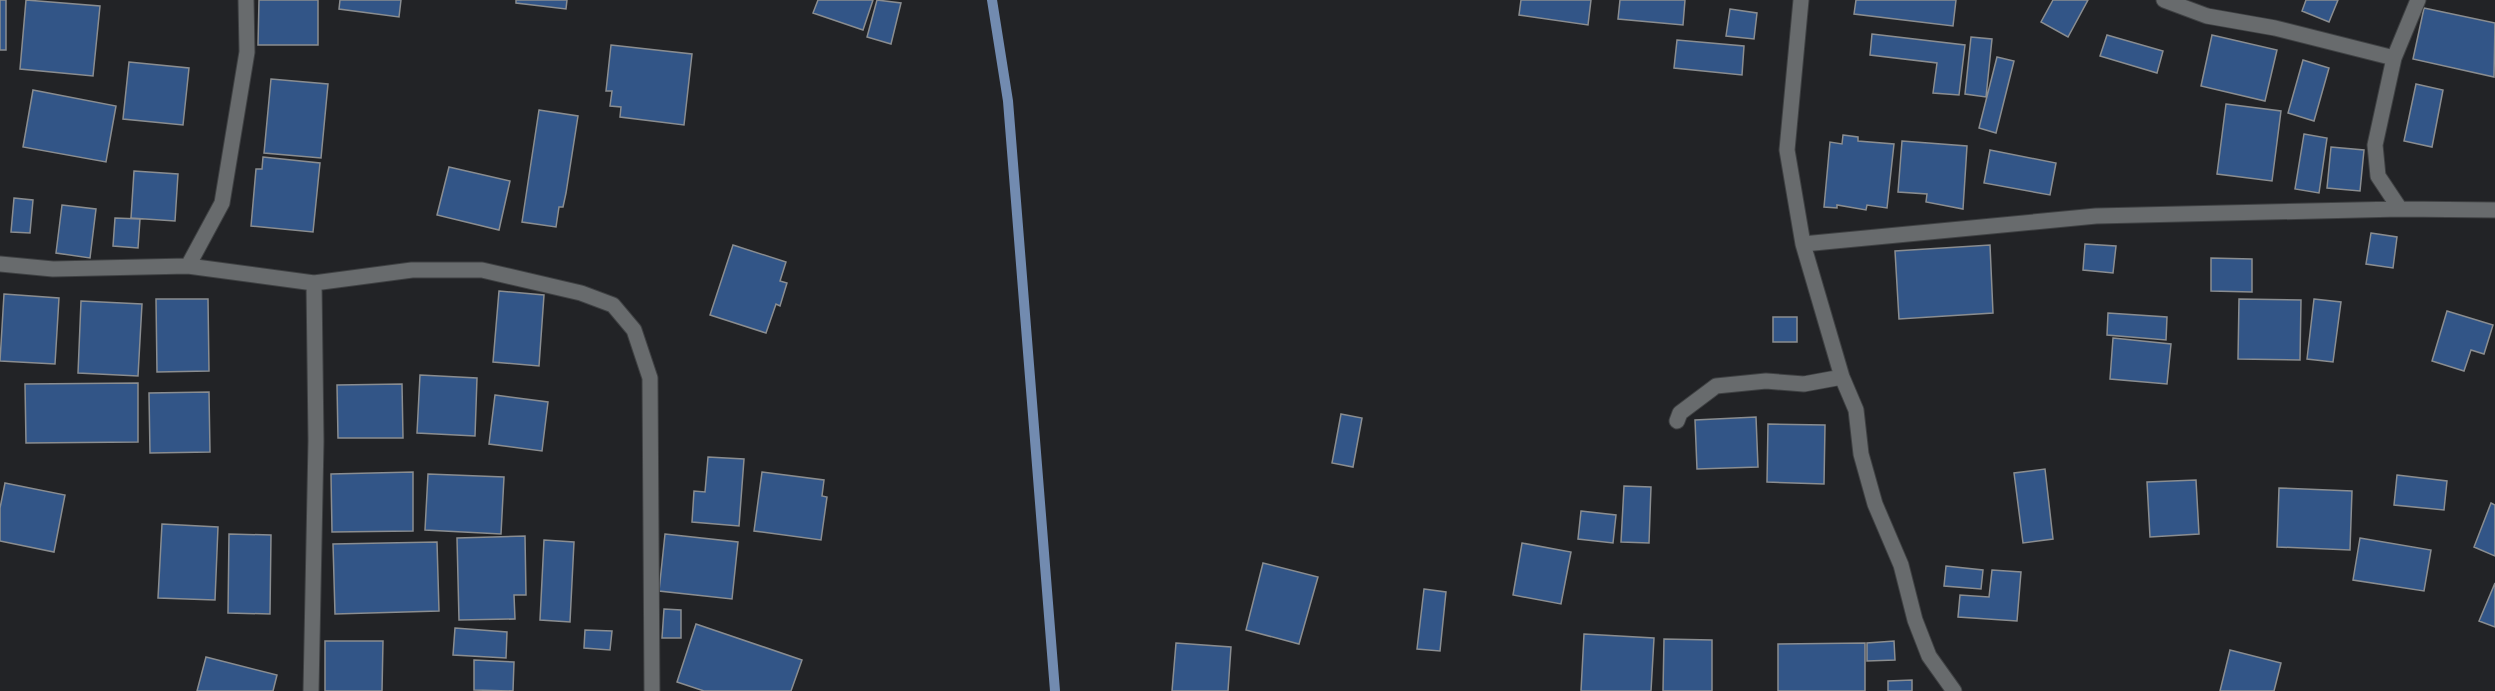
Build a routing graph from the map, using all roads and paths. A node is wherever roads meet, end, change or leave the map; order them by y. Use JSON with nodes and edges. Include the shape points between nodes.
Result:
{"nodes":[{"id":1,"x":246,"y":0,"type":"edge"},
{"id":2,"x":1801,"y":0,"type":"edge"},
{"id":3,"x":2164,"y":0,"type":"edge"},
{"id":4,"x":2418,"y":0,"type":"edge"},
{"id":5,"x":2394,"y":58,"type":"junction"},
{"id":6,"x":2400,"y":209,"type":"junction"},
{"id":7,"x":2495,"y":210,"type":"edge"},
{"id":8,"x":1803,"y":244,"type":"junction"},
{"id":9,"x":0,"y":264,"type":"edge"},
{"id":10,"x":188,"y":266,"type":"junction"},
{"id":11,"x":314,"y":283,"type":"junction"},
{"id":12,"x":1842,"y":377,"type":"junction"},
{"id":13,"x":1677,"y":421,"type":"dead end"},
{"id":14,"x":311,"y":691,"type":"edge"},
{"id":15,"x":652,"y":691,"type":"edge"},
{"id":16,"x":1954,"y":691,"type":"edge"}],
"edges":[{"from":1,"to":10,"type":"street","via":[[247,52],[222,203]]},
{"from":2,"to":8,"type":"street","via":[[1787,150]]},
{"from":3,"to":5,"type":"street","via":[[2207,16],[2275,28]]},
{"from":4,"to":5,"type":"street"},
{"from":5,"to":6,"type":"street","via":[[2375,145],[2378,176]]},
{"from":6,"to":7,"type":"street"},
{"from":6,"to":8,"type":"street","via":[[2096,216]]},
{"from":8,"to":12,"type":"street"},
{"from":9,"to":10,"type":"street","via":[[53,269]]},
{"from":10,"to":11,"type":"street"},
{"from":11,"to":14,"type":"street","via":[[316,453]]},
{"from":11,"to":15,"type":"street","via":[[411,270],[482,270],[581,293],[613,305],[634,330],[650,378]]},
{"from":12,"to":13,"type":"street","via":[[1804,384],[1766,381],[1716,386],[1680,413]]},
{"from":12,"to":16,"type":"street","via":[[1856,410],[1861,454],[1875,504],[1900,564],[1915,620],[1929,656]]}]}
